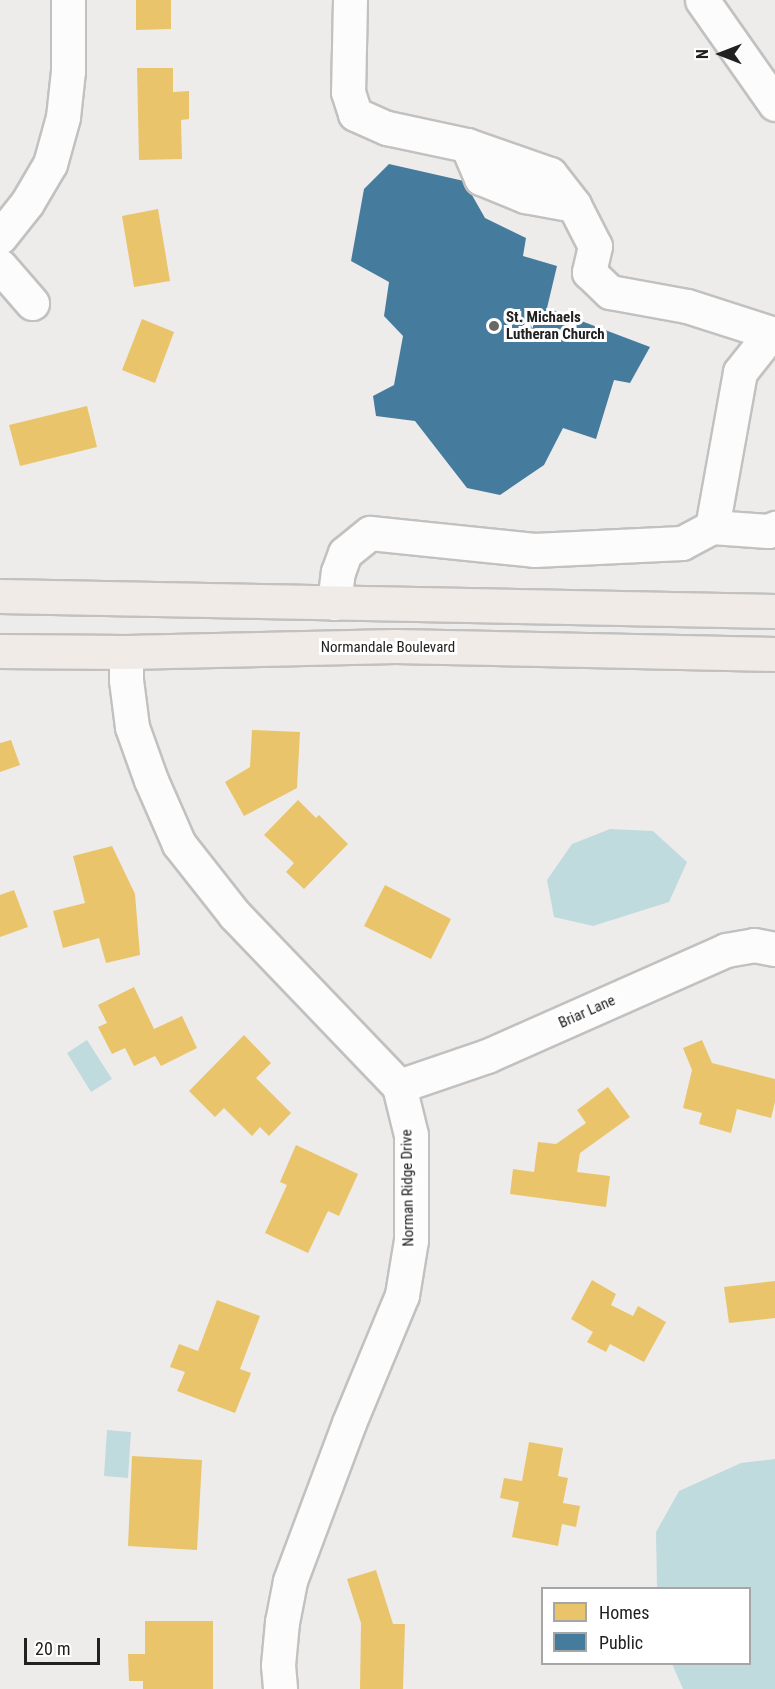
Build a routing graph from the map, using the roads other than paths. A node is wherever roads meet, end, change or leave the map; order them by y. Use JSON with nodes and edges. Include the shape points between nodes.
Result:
{"nodes":[{"id":1,"x":68,"y":0,"type":"edge"},
{"id":2,"x":350,"y":0,"type":"edge"},
{"id":3,"x":702,"y":0,"type":"edge"},
{"id":4,"x":775,"y":104,"type":"edge"},
{"id":5,"x":0,"y":237,"type":"edge"},
{"id":6,"x":0,"y":266,"type":"edge"},
{"id":7,"x":32,"y":303,"type":"dead end"},
{"id":8,"x":774,"y":332,"type":"edge"},
{"id":9,"x":712,"y":527,"type":"junction"},
{"id":10,"x":775,"y":528,"type":"edge"},
{"id":11,"x":0,"y":596,"type":"edge"},
{"id":12,"x":334,"y":603,"type":"junction"},
{"id":13,"x":775,"y":611,"type":"edge"},
{"id":14,"x":0,"y":651,"type":"edge"},
{"id":15,"x":126,"y":652,"type":"junction"},
{"id":16,"x":775,"y":654,"type":"edge"},
{"id":17,"x":775,"y":949,"type":"edge"},
{"id":18,"x":399,"y":1086,"type":"junction"},
{"id":19,"x":279,"y":1689,"type":"edge"}],
"edges":[{"from":1,"to":5,"type":"street","via":[[63,117],[50,164],[27,203]]},
{"from":2,"to":8,"type":"street","via":[[348,92],[355,114],[387,128],[467,145],[481,178],[525,196],[573,205],[595,246],[589,272],[609,292],[687,306]]},
{"from":3,"to":4,"type":"street"},
{"from":6,"to":7,"type":"street"},
{"from":8,"to":9,"type":"street","via":[[740,372]]},
{"from":9,"to":10,"type":"street","via":[[768,531]]},
{"from":9,"to":12,"type":"street","via":[[682,543],[534,550],[370,533],[345,553]]},
{"from":11,"to":12,"type":"main road"},
{"from":12,"to":13,"type":"main road"},
{"from":14,"to":15,"type":"main road","name":"Normandale Boulevard"},
{"from":15,"to":16,"type":"main road","name":"Normandale Boulevard","via":[[395,646]]},
{"from":15,"to":18,"type":"street","via":[[132,727],[179,844],[234,914]]},
{"from":17,"to":18,"type":"street","name":"Briar Lane","via":[[754,945],[726,950],[487,1056]]},
{"from":18,"to":19,"type":"street","name":"Norman Ridge Drive","via":[[411,1135],[411,1240],[403,1287],[290,1581],[282,1622]]}]}
